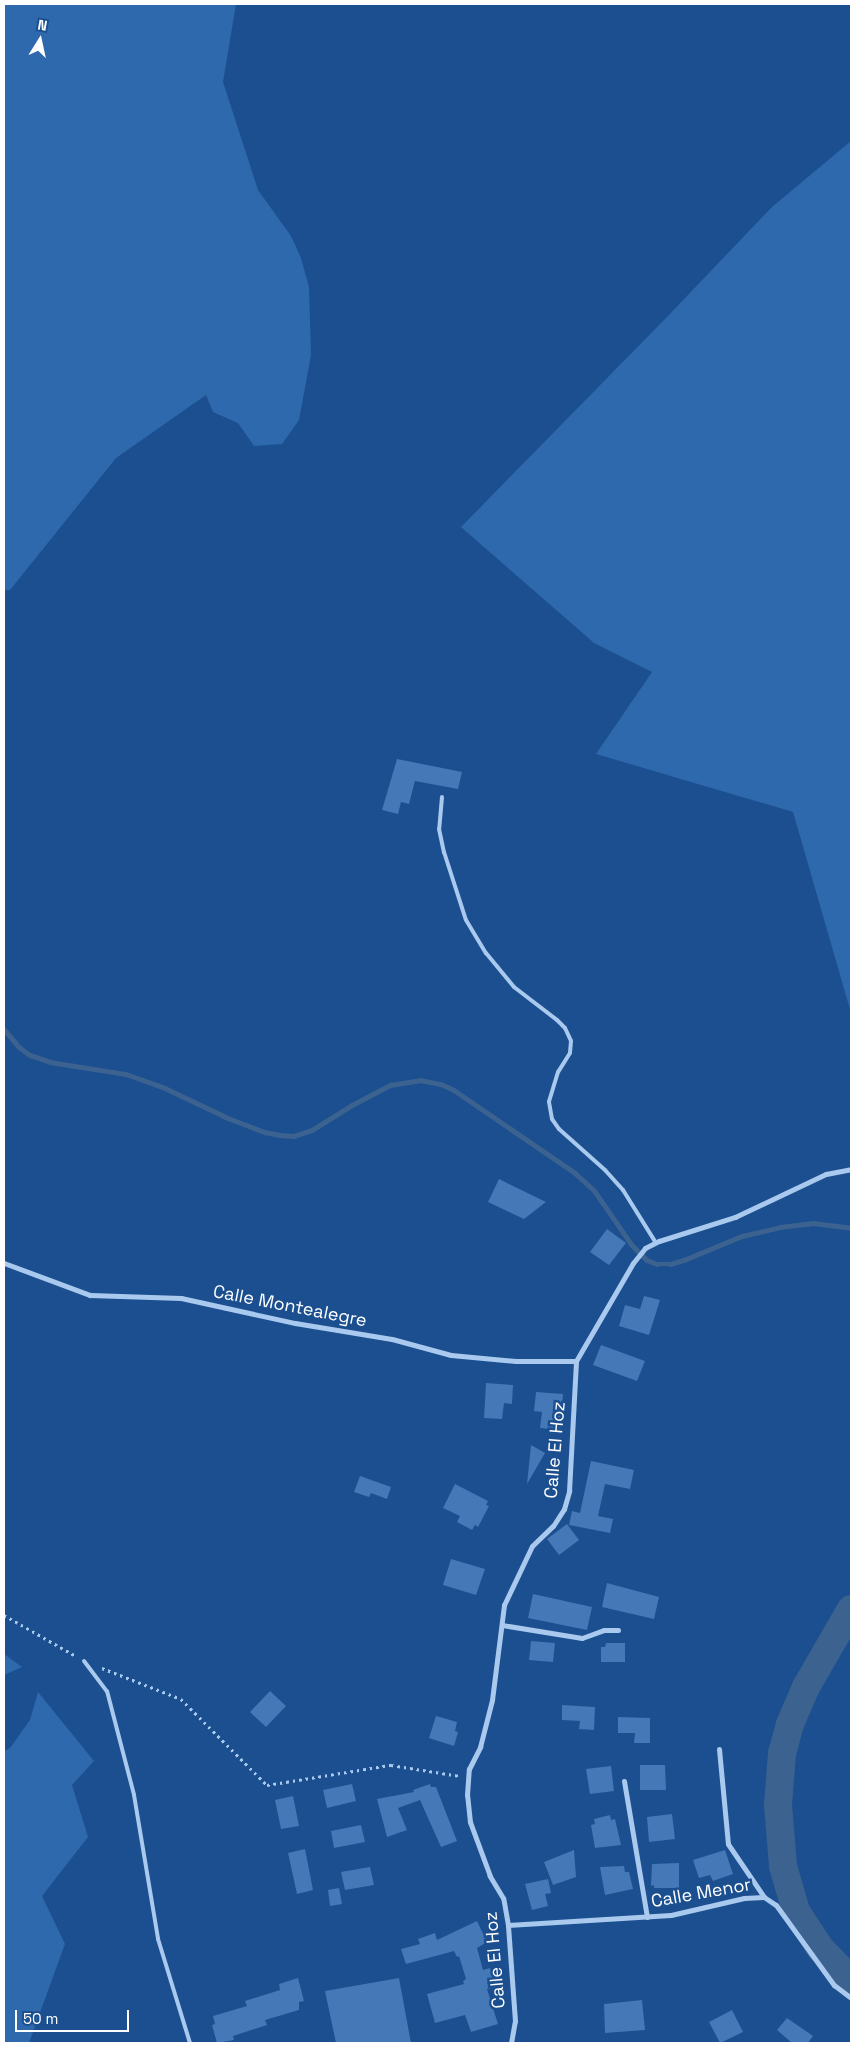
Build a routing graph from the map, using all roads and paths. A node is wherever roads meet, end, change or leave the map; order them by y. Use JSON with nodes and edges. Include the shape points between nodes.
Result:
{"nodes":[{"id":1,"x":442,"y":797,"type":"dead end"},
{"id":2,"x":851,"y":1169,"type":"edge"},
{"id":3,"x":656,"y":1243,"type":"junction"},
{"id":4,"x":4,"y":1263,"type":"edge"},
{"id":5,"x":576,"y":1361,"type":"junction"},
{"id":6,"x":4,"y":1615,"type":"edge"},
{"id":7,"x":502,"y":1625,"type":"junction"},
{"id":8,"x":618,"y":1630,"type":"dead end"},
{"id":9,"x":84,"y":1661,"type":"joint"},
{"id":10,"x":102,"y":1668,"type":"dead end"},
{"id":11,"x":720,"y":1749,"type":"dead end"},
{"id":12,"x":468,"y":1777,"type":"junction"},
{"id":13,"x":624,"y":1781,"type":"dead end"},
{"id":14,"x":764,"y":1897,"type":"junction"},
{"id":15,"x":646,"y":1917,"type":"junction"},
{"id":16,"x":508,"y":1925,"type":"junction"},
{"id":17,"x":851,"y":1998,"type":"edge"},
{"id":18,"x":190,"y":2043,"type":"edge"},
{"id":19,"x":511,"y":2043,"type":"edge"}],
"edges":[{"from":1,"to":3,"type":"lane","via":[[439,829],[466,920],[486,953],[514,987],[558,1020],[571,1041],[570,1053],[558,1072],[549,1102],[552,1119],[623,1190]]},
{"from":2,"to":3,"type":"street","name":"Calle El Hoz","via":[[826,1174],[735,1217]]},
{"from":3,"to":5,"type":"street","name":"Calle El Hoz","via":[[645,1248],[633,1262]]},
{"from":4,"to":5,"type":"street","name":"Calle Montealegre","via":[[90,1295],[181,1298],[295,1323],[392,1339],[451,1355],[516,1361]]},
{"from":5,"to":7,"type":"street","name":"Calle El Hoz","via":[[570,1491],[553,1526],[532,1546],[504,1605]]},
{"from":6,"to":9,"type":"path"},
{"from":7,"to":8,"type":"street","via":[[582,1638],[604,1630]]},
{"from":7,"to":12,"type":"street","name":"Calle El Hoz","via":[[492,1700],[480,1747]]},
{"from":9,"to":18,"type":"lane","via":[[107,1691],[134,1795],[158,1939]]},
{"from":10,"to":12,"type":"path","via":[[181,1699],[267,1785],[391,1765]]},
{"from":11,"to":14,"type":"street","via":[[728,1844]]},
{"from":12,"to":16,"type":"street","name":"Calle El Hoz","via":[[470,1822],[490,1876],[503,1898]]},
{"from":13,"to":15,"type":"street"},
{"from":14,"to":15,"type":"street","name":"Calle Menor"},
{"from":14,"to":17,"type":"street","name":"Calle Menor","via":[[776,1905],[834,1986]]},
{"from":15,"to":16,"type":"street","name":"Calle Menor"},
{"from":16,"to":19,"type":"street","name":"Calle El Hoz","via":[[515,2021]]}]}
